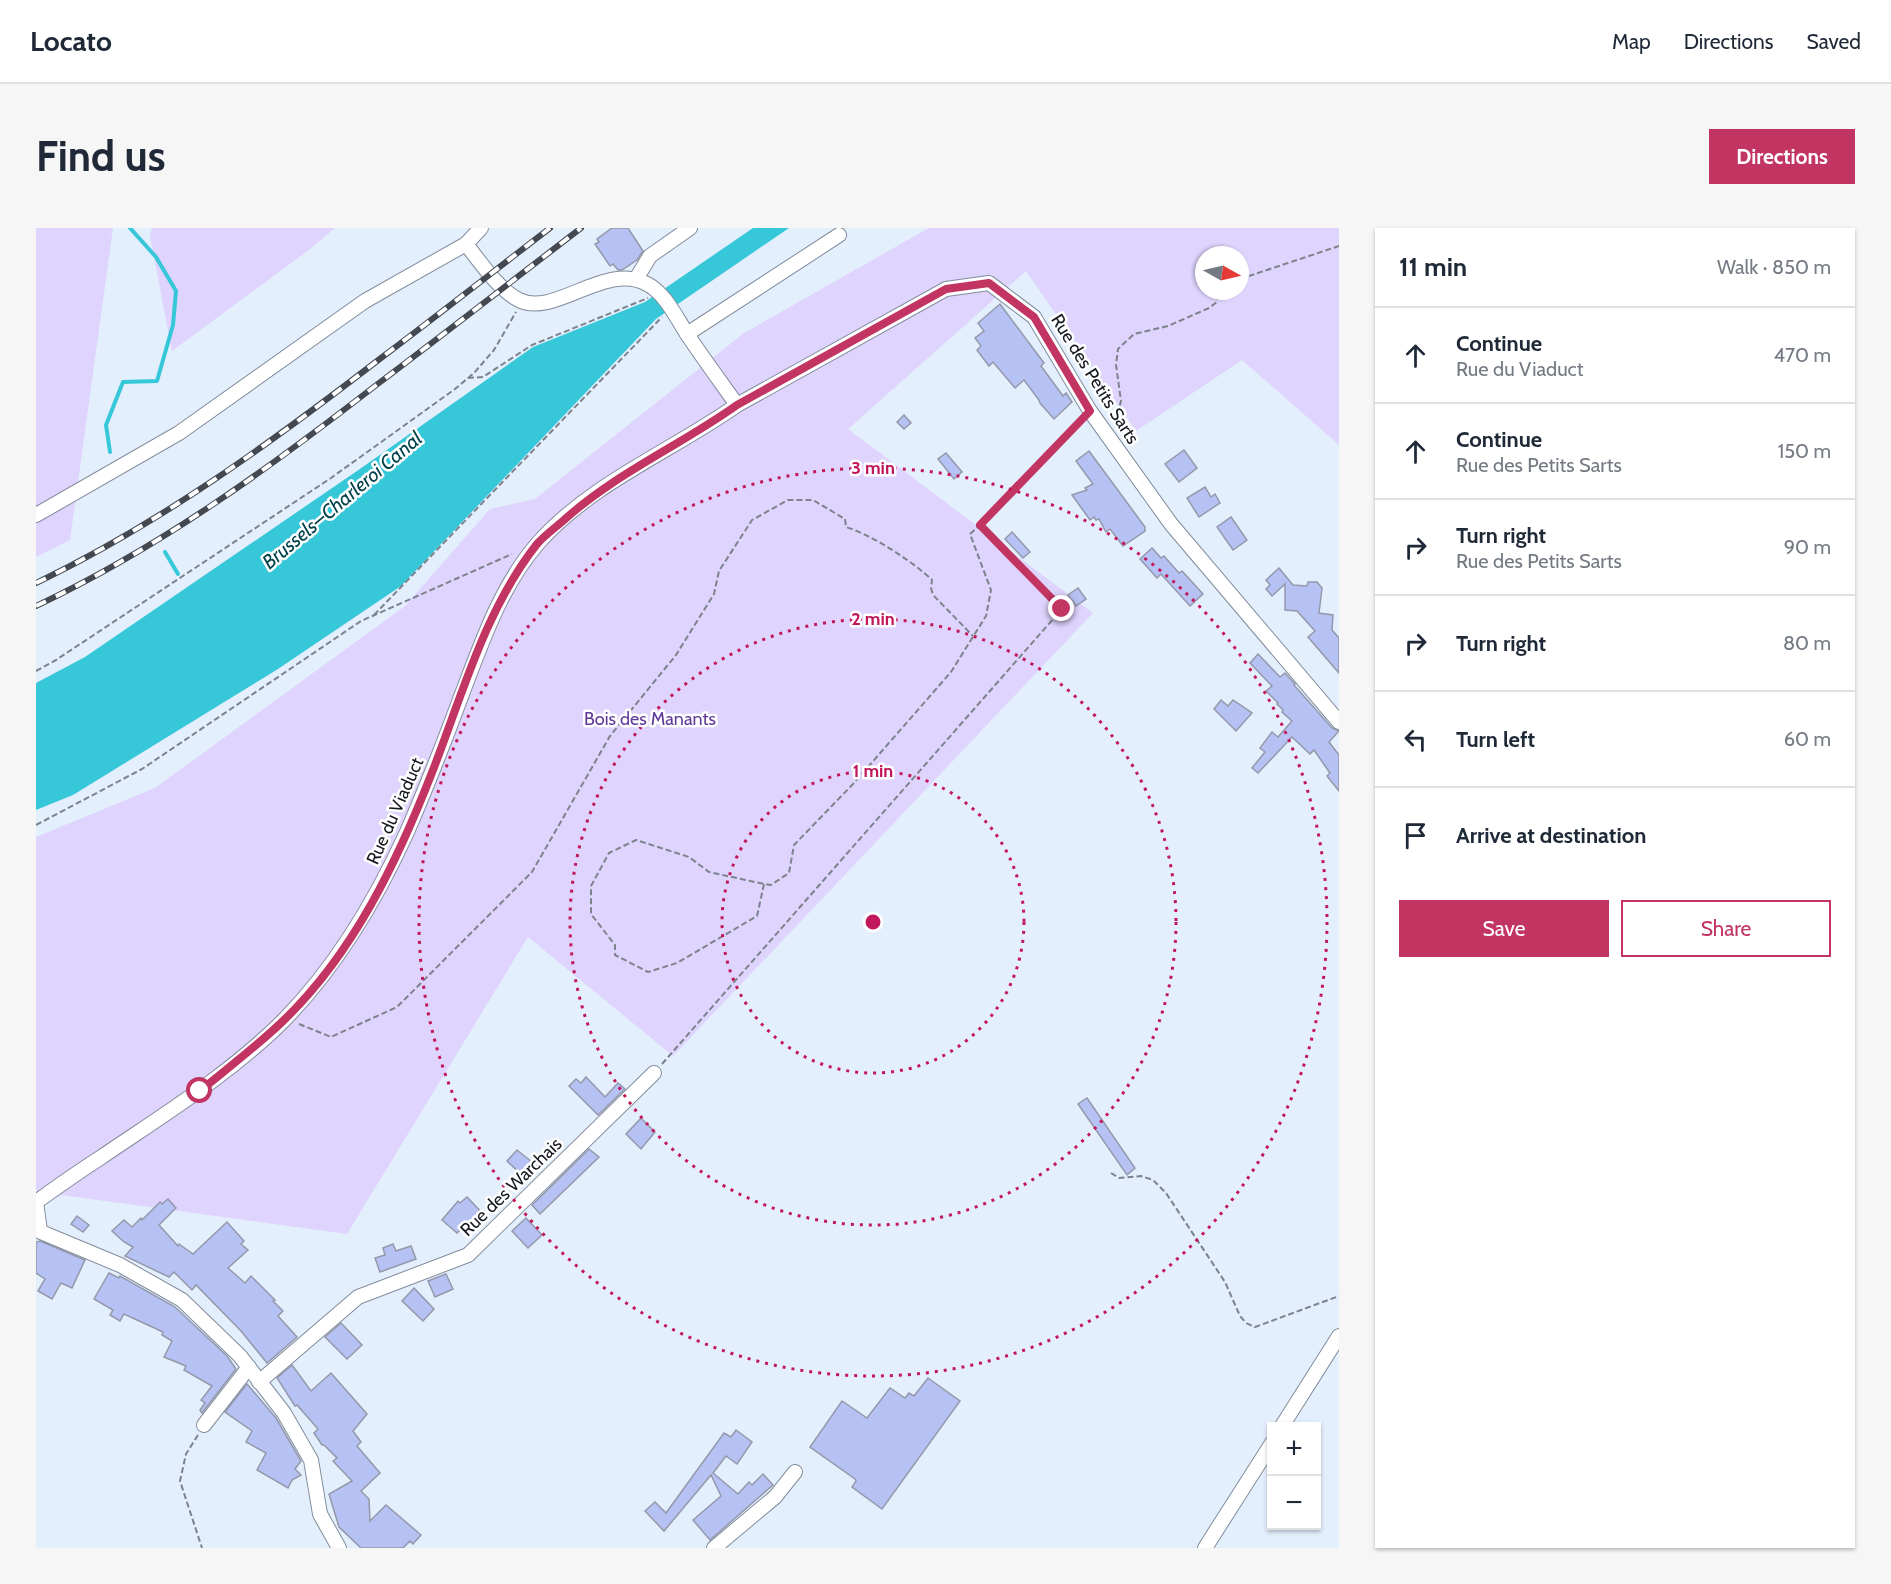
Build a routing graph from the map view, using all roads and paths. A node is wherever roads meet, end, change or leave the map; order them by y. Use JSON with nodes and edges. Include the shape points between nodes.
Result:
{"nodes":[{"id":1,"x":481,"y":228,"type":"edge"},
{"id":2,"x":690,"y":228,"type":"edge"},
{"id":3,"x":839,"y":235,"type":"dead end"},
{"id":4,"x":466,"y":244,"type":"junction"},
{"id":5,"x":1339,"y":246,"type":"edge"},
{"id":6,"x":1249,"y":276,"type":"edge"},
{"id":7,"x":636,"y":279,"type":"junction"},
{"id":8,"x":645,"y":300,"type":"dead end"},
{"id":9,"x":1217,"y":300,"type":"edge"},
{"id":10,"x":522,"y":302,"type":"junction"},
{"id":11,"x":657,"y":320,"type":"dead end"},
{"id":12,"x":687,"y":334,"type":"junction"},
{"id":13,"x":467,"y":378,"type":"junction"},
{"id":14,"x":737,"y":405,"type":"junction"},
{"id":15,"x":1090,"y":411,"type":"junction"},
{"id":16,"x":1111,"y":440,"type":"junction"},
{"id":17,"x":36,"y":515,"type":"edge"},
{"id":18,"x":980,"y":525,"type":"junction"},
{"id":19,"x":519,"y":551,"type":"dead end"},
{"id":20,"x":374,"y":616,"type":"junction"},
{"id":21,"x":973,"y":636,"type":"junction"},
{"id":22,"x":36,"y":671,"type":"edge"},
{"id":23,"x":1339,"y":722,"type":"edge"},
{"id":24,"x":36,"y":825,"type":"edge"},
{"id":25,"x":764,"y":884,"type":"junction"},
{"id":26,"x":284,"y":1020,"type":"junction"},
{"id":27,"x":654,"y":1073,"type":"joint"},
{"id":28,"x":1111,"y":1173,"type":"dead end"},
{"id":29,"x":36,"y":1202,"type":"edge"},
{"id":30,"x":38,"y":1231,"type":"edge"},
{"id":31,"x":1339,"y":1296,"type":"edge"},
{"id":32,"x":1339,"y":1336,"type":"edge"},
{"id":33,"x":249,"y":1367,"type":"junction"},
{"id":34,"x":259,"y":1382,"type":"junction"},
{"id":35,"x":1285,"y":1422,"type":"edge"},
{"id":36,"x":204,"y":1425,"type":"joint"},
{"id":37,"x":1267,"y":1451,"type":"edge"},
{"id":38,"x":795,"y":1472,"type":"dead end"},
{"id":39,"x":202,"y":1548,"type":"edge"},
{"id":40,"x":339,"y":1548,"type":"edge"},
{"id":41,"x":714,"y":1548,"type":"edge"},
{"id":42,"x":1205,"y":1548,"type":"edge"}],
"edges":[{"from":1,"to":4,"type":"street"},
{"from":2,"to":7,"type":"street","via":[[650,256]]},
{"from":3,"to":12,"type":"street"},
{"from":4,"to":10,"type":"street","via":[[508,294]]},
{"from":4,"to":17,"type":"street","via":[[365,301],[179,434]]},
{"from":5,"to":6,"type":"path"},
{"from":7,"to":10,"type":"street","via":[[613,279],[543,303]]},
{"from":7,"to":12,"type":"street","via":[[657,291]]},
{"from":8,"to":13,"type":"path","via":[[532,345],[483,377]]},
{"from":9,"to":16,"type":"path","via":[[1209,308],[1168,326],[1134,334],[1118,349],[1121,401]]},
{"from":10,"to":13,"type":"path","via":[[494,350]]},
{"from":11,"to":20,"type":"path"},
{"from":12,"to":14,"type":"street"},
{"from":13,"to":22,"type":"path","via":[[331,478]]},
{"from":14,"to":15,"type":"street","name":"Rue des Petits Sarts","via":[[946,289],[989,283],[1034,317]]},
{"from":14,"to":26,"type":"street","name":"Rue du Viaduct","via":[[592,496],[539,542],[517,571],[480,646],[433,772],[387,876],[354,933]]},
{"from":15,"to":16,"type":"street","name":"Rue des Petits Sarts"},
{"from":15,"to":18,"type":"path"},
{"from":16,"to":23,"type":"street","name":"Rue des Petits Sarts","via":[[1171,524]]},
{"from":18,"to":21,"type":"path","via":[[970,534],[991,590],[986,616]]},
{"from":18,"to":27,"type":"path","via":[[1062,609]]},
{"from":19,"to":20,"type":"path"},
{"from":20,"to":24,"type":"path","via":[[142,769]]},
{"from":21,"to":25,"type":"path","via":[[951,672],[794,845],[789,873],[771,885]]},
{"from":21,"to":26,"type":"path","via":[[933,595],[932,580],[923,572],[861,531],[846,527],[845,519],[813,500],[788,500],[752,520],[719,571],[714,594],[676,655],[610,736],[532,872],[397,1007],[331,1037]]},
{"from":25,"to":25,"type":"path","via":[[709,872],[689,857],[636,840],[609,853],[591,886],[591,914],[615,945],[615,956],[648,972],[678,963],[757,916]]},
{"from":26,"to":29,"type":"street","name":"Rue du Viaduct","via":[[200,1091]]},
{"from":27,"to":34,"type":"street","name":"Rue des Warchais","via":[[468,1254],[358,1297]]},
{"from":28,"to":31,"type":"path","via":[[1119,1178],[1141,1176],[1153,1180],[1166,1194],[1225,1282],[1246,1323],[1255,1327]]},
{"from":29,"to":30,"type":"street"},
{"from":30,"to":33,"type":"street","via":[[120,1265],[182,1300]]},
{"from":32,"to":35,"type":"street"},
{"from":33,"to":34,"type":"street"},
{"from":33,"to":36,"type":"street"},
{"from":34,"to":40,"type":"street","via":[[285,1413],[311,1461],[320,1514]]},
{"from":36,"to":39,"type":"path","via":[[186,1454],[180,1481]]},
{"from":37,"to":42,"type":"street"},
{"from":38,"to":41,"type":"street","via":[[775,1497]]}]}
